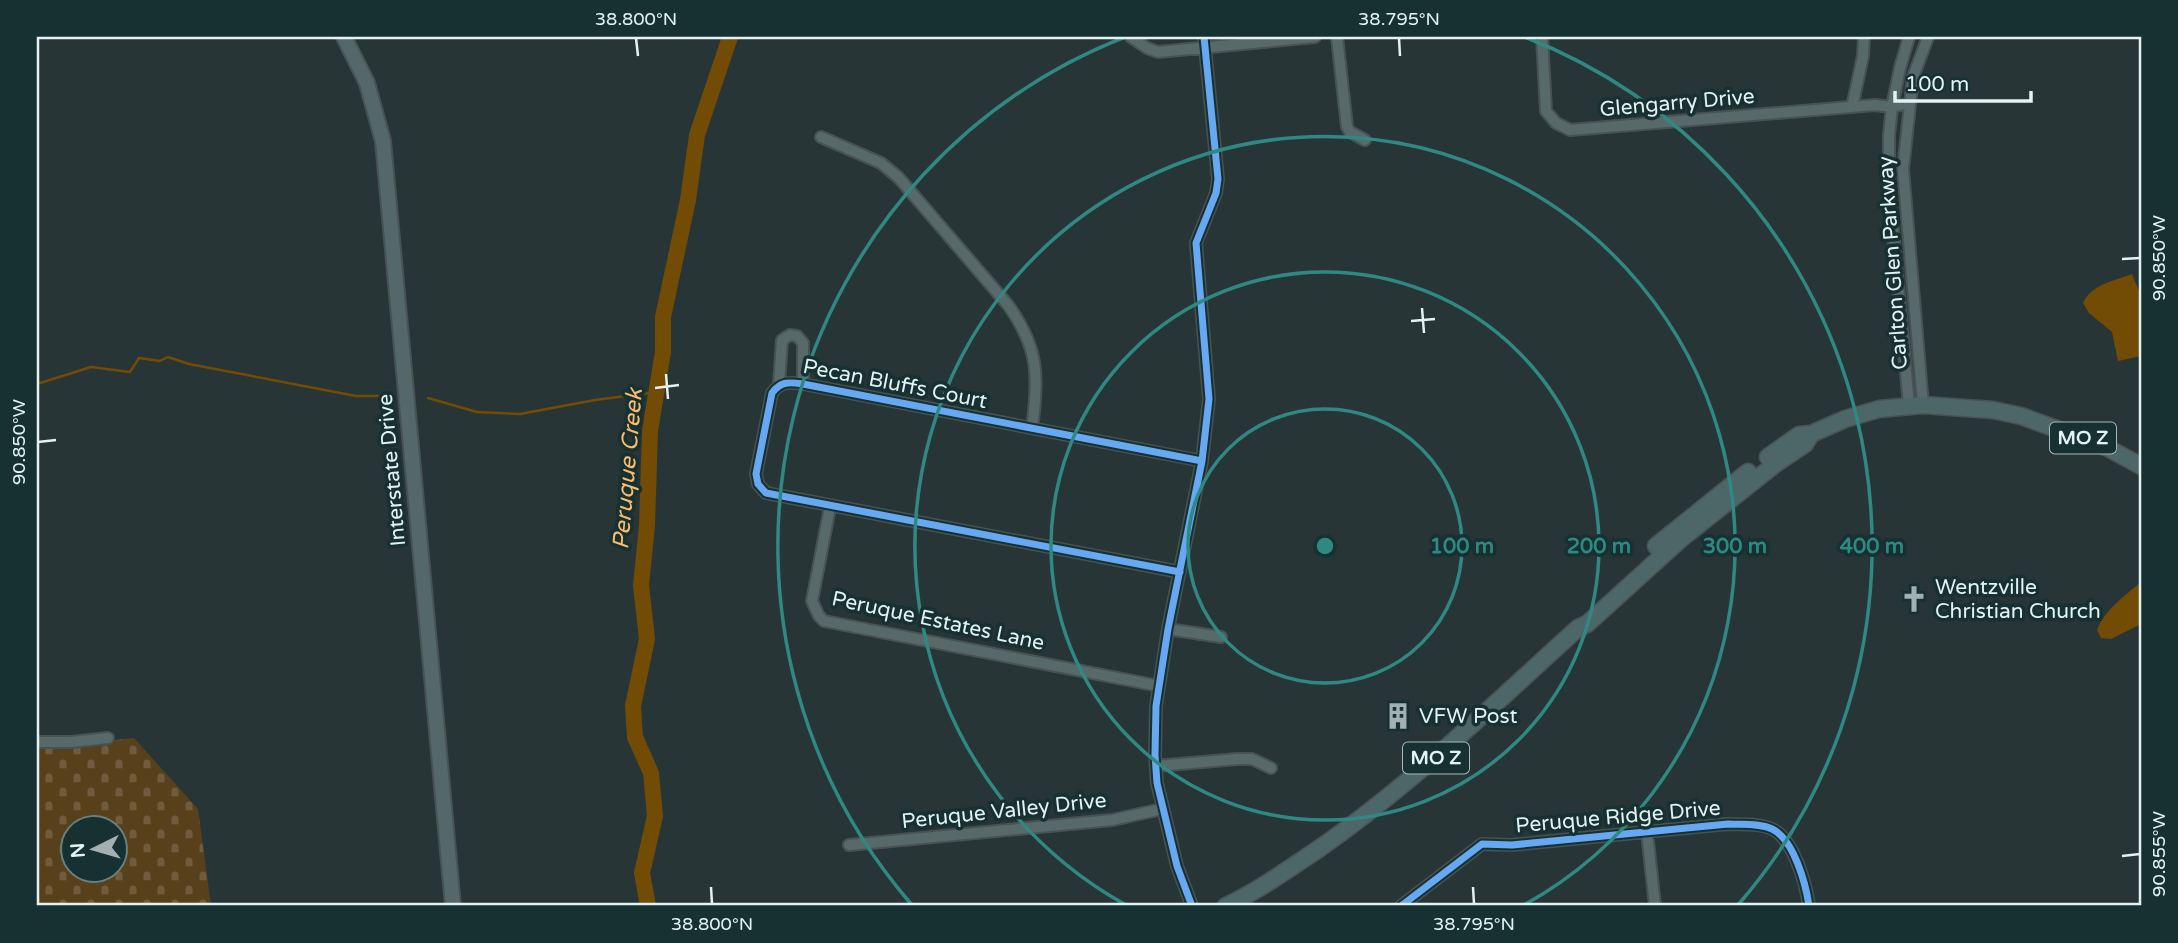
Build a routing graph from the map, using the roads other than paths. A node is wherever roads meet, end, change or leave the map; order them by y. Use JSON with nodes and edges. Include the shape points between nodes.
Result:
{"nodes":[{"id":1,"x":344,"y":37,"type":"edge"},
{"id":2,"x":1131,"y":37,"type":"edge"},
{"id":3,"x":1315,"y":37,"type":"edge"},
{"id":4,"x":1338,"y":37,"type":"edge"},
{"id":5,"x":1542,"y":37,"type":"edge"},
{"id":6,"x":1864,"y":37,"type":"edge"},
{"id":7,"x":1909,"y":37,"type":"edge"},
{"id":8,"x":1928,"y":37,"type":"edge"},
{"id":9,"x":1205,"y":42,"type":"edge"},
{"id":10,"x":1909,"y":103,"type":"junction"},
{"id":11,"x":1852,"y":107,"type":"junction"},
{"id":12,"x":1892,"y":107,"type":"junction"},
{"id":13,"x":821,"y":137,"type":"dead end"},
{"id":14,"x":1365,"y":140,"type":"dead end"},
{"id":15,"x":779,"y":384,"type":"junction"},
{"id":16,"x":803,"y":384,"type":"junction"},
{"id":17,"x":1916,"y":405,"type":"junction"},
{"id":18,"x":1032,"y":428,"type":"junction"},
{"id":19,"x":1202,"y":461,"type":"junction"},
{"id":20,"x":2141,"y":466,"type":"edge"},
{"id":21,"x":830,"y":507,"type":"junction"},
{"id":22,"x":1180,"y":572,"type":"junction"},
{"id":23,"x":1168,"y":629,"type":"junction"},
{"id":24,"x":1221,"y":637,"type":"dead end"},
{"id":25,"x":1159,"y":686,"type":"junction"},
{"id":26,"x":108,"y":738,"type":"dead end"},
{"id":27,"x":37,"y":742,"type":"edge"},
{"id":28,"x":1156,"y":766,"type":"junction"},
{"id":29,"x":1271,"y":768,"type":"dead end"},
{"id":30,"x":1162,"y":809,"type":"junction"},
{"id":31,"x":1647,"y":832,"type":"junction"},
{"id":32,"x":849,"y":845,"type":"dead end"},
{"id":33,"x":453,"y":906,"type":"edge"},
{"id":34,"x":1192,"y":906,"type":"edge"},
{"id":35,"x":1226,"y":906,"type":"edge"},
{"id":36,"x":1401,"y":906,"type":"edge"},
{"id":37,"x":1655,"y":906,"type":"edge"},
{"id":38,"x":1809,"y":906,"type":"edge"}],
"edges":[{"from":1,"to":33,"type":"main road","name":"Interstate Drive","via":[[367,83],[383,141]]},
{"from":2,"to":9,"type":"street","via":[[1158,52]]},
{"from":3,"to":9,"type":"street"},
{"from":4,"to":14,"type":"street","via":[[1347,127]]},
{"from":5,"to":11,"type":"street","name":"Glengarry Drive","via":[[1546,111],[1570,130]]},
{"from":6,"to":11,"type":"street"},
{"from":7,"to":12,"type":"street","name":"Carlton Glen Parkway"},
{"from":8,"to":10,"type":"street","name":"Carlton Glen Parkway"},
{"from":9,"to":19,"type":"street","via":[[1219,179],[1196,243],[1209,399]]},
{"from":10,"to":12,"type":"street","name":"Glengarry Drive"},
{"from":10,"to":17,"type":"street","name":"Carlton Glen Parkway","via":[[1903,169]]},
{"from":11,"to":12,"type":"street","name":"Glengarry Drive"},
{"from":12,"to":17,"type":"street","name":"Carlton Glen Parkway","via":[[1889,187]]},
{"from":13,"to":18,"type":"street","via":[[881,163],[899,178],[1024,327],[1037,393]]},
{"from":15,"to":16,"type":"street","name":"Pecan Bluffs Court"},
{"from":15,"to":16,"type":"street","via":[[780,348],[790,335],[803,343]]},
{"from":15,"to":21,"type":"street","name":"Pecan Bluffs Court","via":[[772,393],[758,484],[766,494]]},
{"from":16,"to":18,"type":"street","name":"Pecan Bluffs Court"},
{"from":17,"to":20,"type":"main road","number":"MO Z","via":[[2021,416],[2106,447]]},
{"from":17,"to":35,"type":"main road","number":"MO Z","via":[[1879,409],[1811,434],[1805,444],[1682,538],[1367,815]]},
{"from":18,"to":19,"type":"street","name":"Pecan Bluffs Court"},
{"from":19,"to":22,"type":"street"},
{"from":21,"to":22,"type":"street","name":"Pecan Bluffs Court"},
{"from":21,"to":25,"type":"street","name":"Peruque Estates Lane","via":[[812,601],[824,621]]},
{"from":22,"to":23,"type":"street"},
{"from":23,"to":24,"type":"street"},
{"from":23,"to":25,"type":"street"},
{"from":25,"to":28,"type":"street"},
{"from":26,"to":27,"type":"street"},
{"from":28,"to":29,"type":"street","via":[[1252,759]]},
{"from":28,"to":30,"type":"street"},
{"from":30,"to":32,"type":"street","name":"Peruque Valley Drive","via":[[1112,820]]},
{"from":30,"to":34,"type":"street"},
{"from":31,"to":36,"type":"street","name":"Peruque Ridge Drive","via":[[1482,844]]},
{"from":31,"to":37,"type":"street"},
{"from":31,"to":38,"type":"street","name":"Peruque Ridge Drive","via":[[1728,824],[1774,830],[1793,852]]}]}
